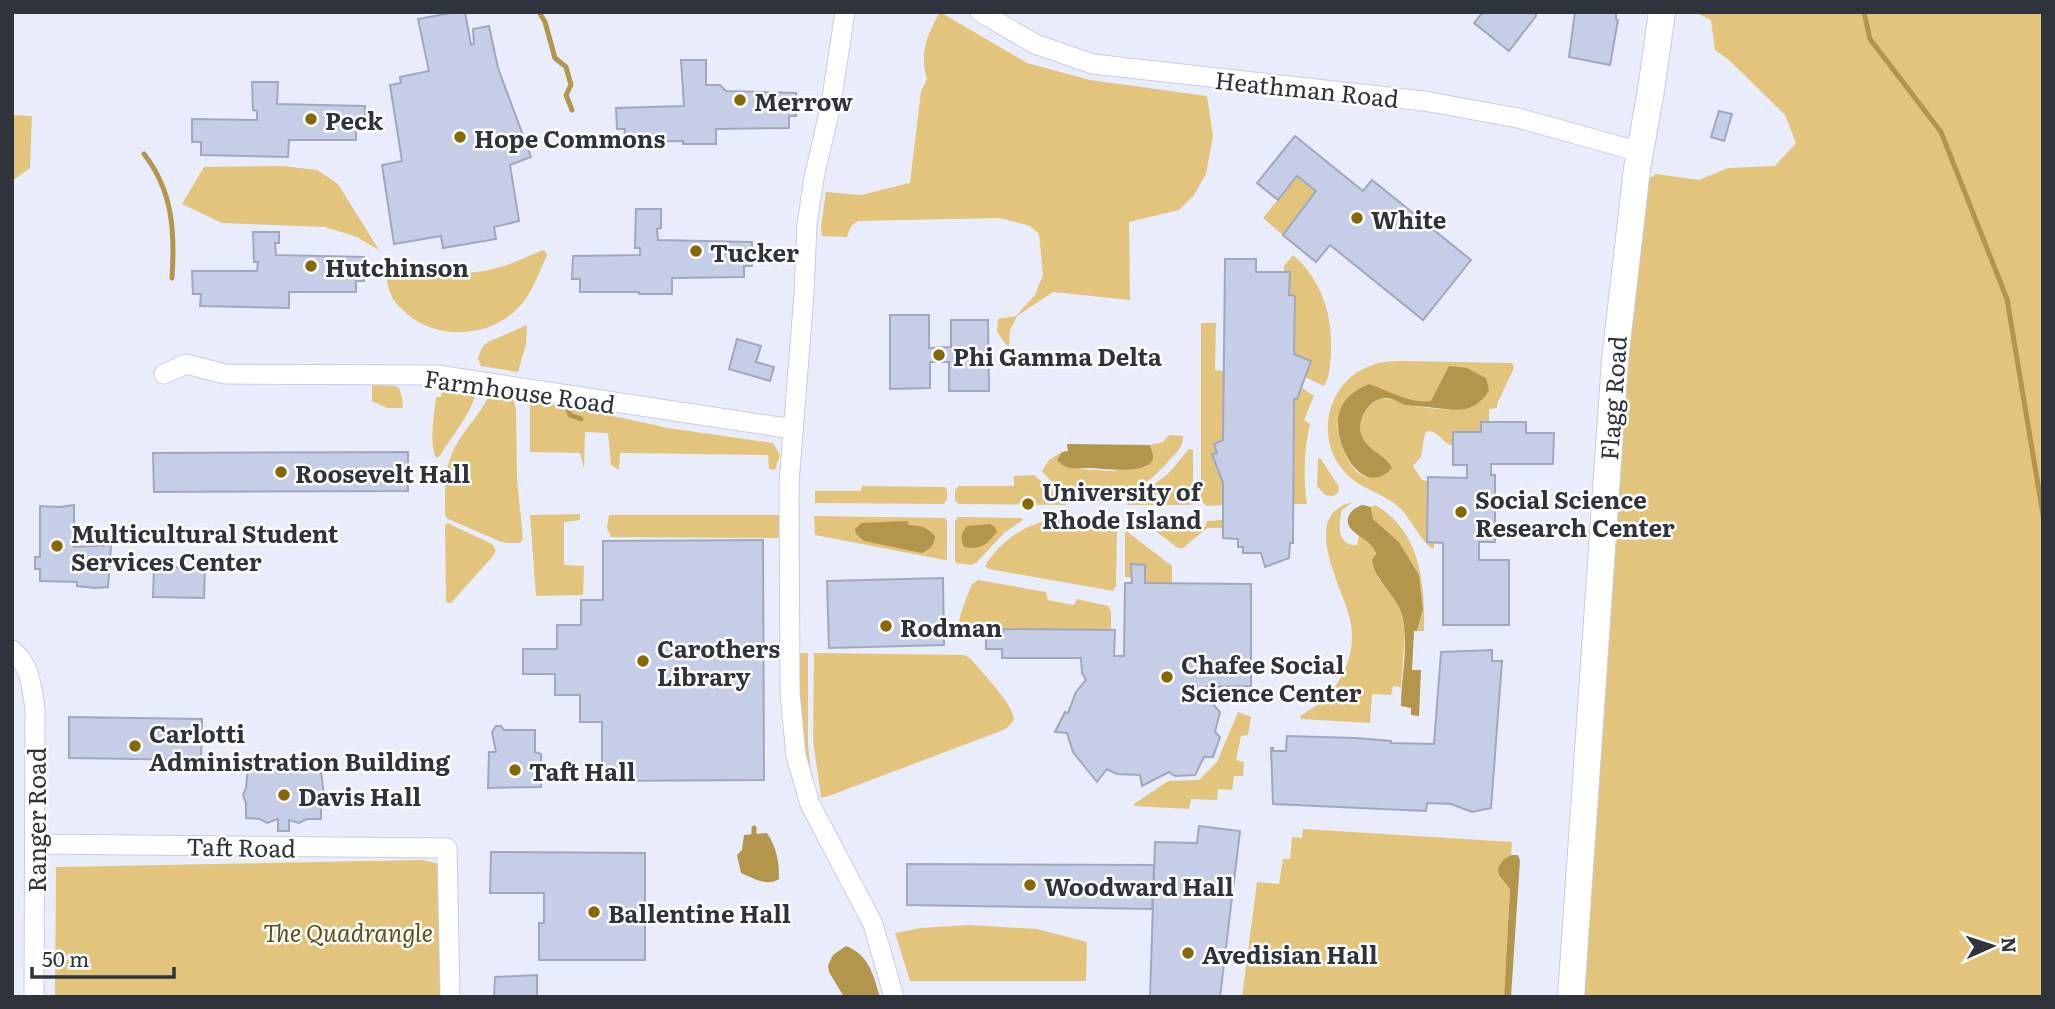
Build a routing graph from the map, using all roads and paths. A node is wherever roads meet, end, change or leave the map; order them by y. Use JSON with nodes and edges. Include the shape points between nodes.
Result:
{"nodes":[{"id":1,"x":845,"y":12,"type":"edge"},
{"id":2,"x":980,"y":12,"type":"edge"},
{"id":3,"x":1662,"y":12,"type":"edge"},
{"id":4,"x":1640,"y":152,"type":"junction"},
{"id":5,"x":164,"y":374,"type":"dead end"},
{"id":6,"x":793,"y":429,"type":"junction"},
{"id":7,"x":12,"y":650,"type":"edge"},
{"id":8,"x":35,"y":844,"type":"junction"},
{"id":9,"x":34,"y":997,"type":"edge"},
{"id":10,"x":450,"y":997,"type":"edge"},
{"id":11,"x":894,"y":997,"type":"edge"},
{"id":12,"x":1571,"y":997,"type":"edge"}],
"edges":[{"from":1,"to":6,"type":"street","via":[[810,201]]},
{"from":2,"to":4,"type":"street","name":"Heathman Road","via":[[1035,44],[1093,64],[1424,101],[1518,118]]},
{"from":3,"to":4,"type":"street","name":"Flagg Road"},
{"from":4,"to":12,"type":"street","name":"Flagg Road","via":[[1613,376]]},
{"from":5,"to":6,"type":"street","name":"Farmhouse Road","via":[[186,364],[225,374],[437,375]]},
{"from":6,"to":11,"type":"street","via":[[788,510],[789,650],[796,756],[810,804],[873,924]]},
{"from":7,"to":8,"type":"street","name":"Ranger Road","via":[[30,676],[36,709]]},
{"from":8,"to":9,"type":"street","name":"Ranger Road"},
{"from":8,"to":10,"type":"street","name":"Taft Road","via":[[447,848]]}]}
